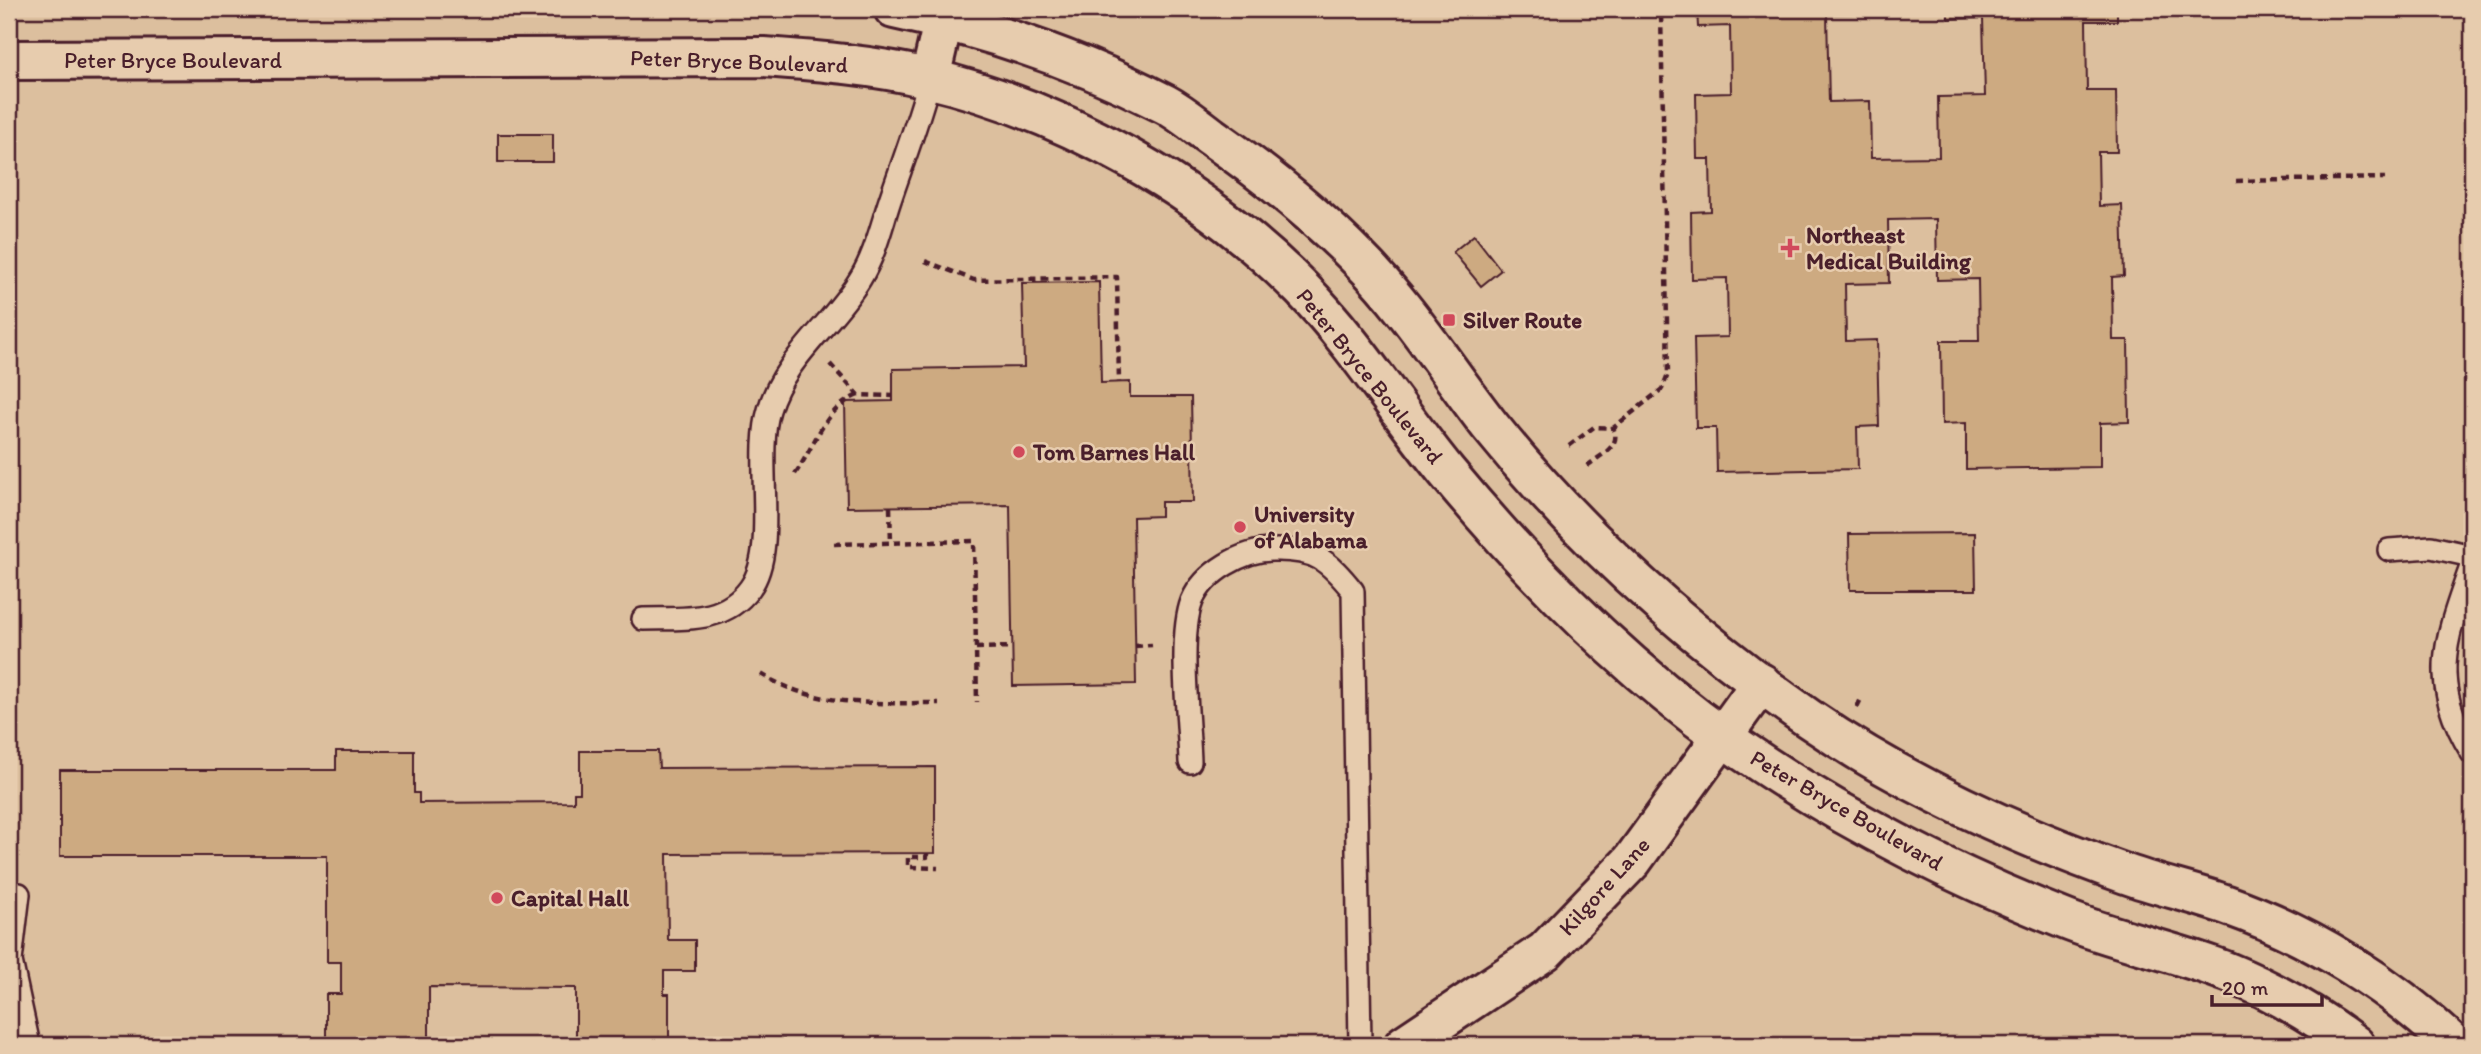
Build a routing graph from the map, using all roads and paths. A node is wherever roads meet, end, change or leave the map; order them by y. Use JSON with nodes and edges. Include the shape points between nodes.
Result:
{"nodes":[{"id":1,"x":894,"y":9,"type":"edge"},
{"id":2,"x":1661,"y":13,"type":"dead end"},
{"id":3,"x":945,"y":14,"type":"edge"},
{"id":4,"x":9,"y":60,"type":"edge"},
{"id":5,"x":930,"y":78,"type":"junction"},
{"id":6,"x":2385,"y":178,"type":"dead end"},
{"id":7,"x":2236,"y":181,"type":"dead end"},
{"id":8,"x":925,"y":261,"type":"dead end"},
{"id":9,"x":829,"y":363,"type":"dead end"},
{"id":10,"x":1119,"y":383,"type":"dead end"},
{"id":11,"x":858,"y":395,"type":"junction"},
{"id":12,"x":893,"y":396,"type":"dead end"},
{"id":13,"x":1613,"y":428,"type":"junction"},
{"id":14,"x":1569,"y":446,"type":"dead end"},
{"id":15,"x":1587,"y":466,"type":"dead end"},
{"id":16,"x":795,"y":474,"type":"dead end"},
{"id":17,"x":890,"y":507,"type":"dead end"},
{"id":18,"x":891,"y":542,"type":"junction"},
{"id":19,"x":834,"y":544,"type":"dead end"},
{"id":20,"x":2389,"y":550,"type":"dead end"},
{"id":21,"x":2472,"y":556,"type":"edge"},
{"id":22,"x":2472,"y":564,"type":"edge"},
{"id":23,"x":643,"y":619,"type":"dead end"},
{"id":24,"x":1152,"y":645,"type":"dead end"},
{"id":25,"x":1135,"y":646,"type":"dead end"},
{"id":26,"x":976,"y":648,"type":"junction"},
{"id":27,"x":1013,"y":648,"type":"dead end"},
{"id":28,"x":761,"y":674,"type":"dead end"},
{"id":29,"x":1761,"y":683,"type":"junction"},
{"id":30,"x":977,"y":702,"type":"dead end"},
{"id":31,"x":939,"y":703,"type":"dead end"},
{"id":32,"x":1724,"y":738,"type":"junction"},
{"id":33,"x":2472,"y":753,"type":"edge"},
{"id":34,"x":1190,"y":762,"type":"dead end"},
{"id":35,"x":927,"y":853,"type":"dead end"},
{"id":36,"x":938,"y":868,"type":"dead end"},
{"id":37,"x":19,"y":894,"type":"dead end"},
{"id":38,"x":10,"y":962,"type":"edge"},
{"id":39,"x":29,"y":1045,"type":"edge"},
{"id":40,"x":1360,"y":1045,"type":"edge"},
{"id":41,"x":1404,"y":1045,"type":"edge"},
{"id":42,"x":2355,"y":1045,"type":"edge"},
{"id":43,"x":2454,"y":1045,"type":"edge"}],
"edges":[{"from":1,"to":3,"type":"street"},
{"from":2,"to":13,"type":"path","via":[[1668,374],[1662,389]]},
{"from":3,"to":5,"type":"street"},
{"from":3,"to":29,"type":"street","via":[[1037,46],[1169,106],[1273,180],[1362,261],[1490,425],[1607,554],[1676,617]]},
{"from":4,"to":5,"type":"street","name":"Peter Bryce Boulevard","via":[[764,57],[852,64]]},
{"from":5,"to":23,"type":"lane","via":[[870,263],[840,309],[791,366],[769,410],[763,554],[752,585],[742,598],[715,615]]},
{"from":5,"to":32,"type":"street","name":"Peter Bryce Boulevard","via":[[1014,105],[1108,146],[1191,197],[1253,243],[1304,292],[1370,369],[1444,469],[1567,604]]},
{"from":6,"to":7,"type":"path"},
{"from":8,"to":10,"type":"path","via":[[974,280],[1117,276]]},
{"from":9,"to":11,"type":"path"},
{"from":11,"to":12,"type":"path"},
{"from":11,"to":16,"type":"path","via":[[833,410]]},
{"from":13,"to":14,"type":"path","via":[[1594,427]]},
{"from":13,"to":15,"type":"path","via":[[1613,446]]},
{"from":17,"to":18,"type":"path"},
{"from":18,"to":19,"type":"path"},
{"from":18,"to":26,"type":"path","via":[[974,541]]},
{"from":20,"to":21,"type":"lane","via":[[2431,547]]},
{"from":22,"to":33,"type":"lane","via":[[2443,666],[2448,704]]},
{"from":24,"to":25,"type":"path"},
{"from":26,"to":27,"type":"path"},
{"from":26,"to":30,"type":"path"},
{"from":28,"to":31,"type":"path","via":[[781,687],[818,699],[850,704]]},
{"from":29,"to":32,"type":"street","name":"Kilgore Lane"},
{"from":29,"to":43,"type":"street","via":[[1892,768],[2041,842],[2129,876],[2227,905],[2339,957],[2405,1001]]},
{"from":32,"to":41,"type":"street","name":"Kilgore Lane","via":[[1632,861],[1545,951]]},
{"from":32,"to":42,"type":"street","name":"Peter Bryce Boulevard","via":[[1805,792],[1986,886],[2068,921],[2230,973],[2324,1021]]},
{"from":34,"to":40,"type":"lane","via":[[1186,630],[1192,600],[1220,568],[1253,550],[1296,549],[1331,563],[1353,591]]},
{"from":35,"to":36,"type":"path","via":[[927,857],[908,857],[908,867]]},
{"from":37,"to":38,"type":"lane"},
{"from":38,"to":39,"type":"lane"}]}
